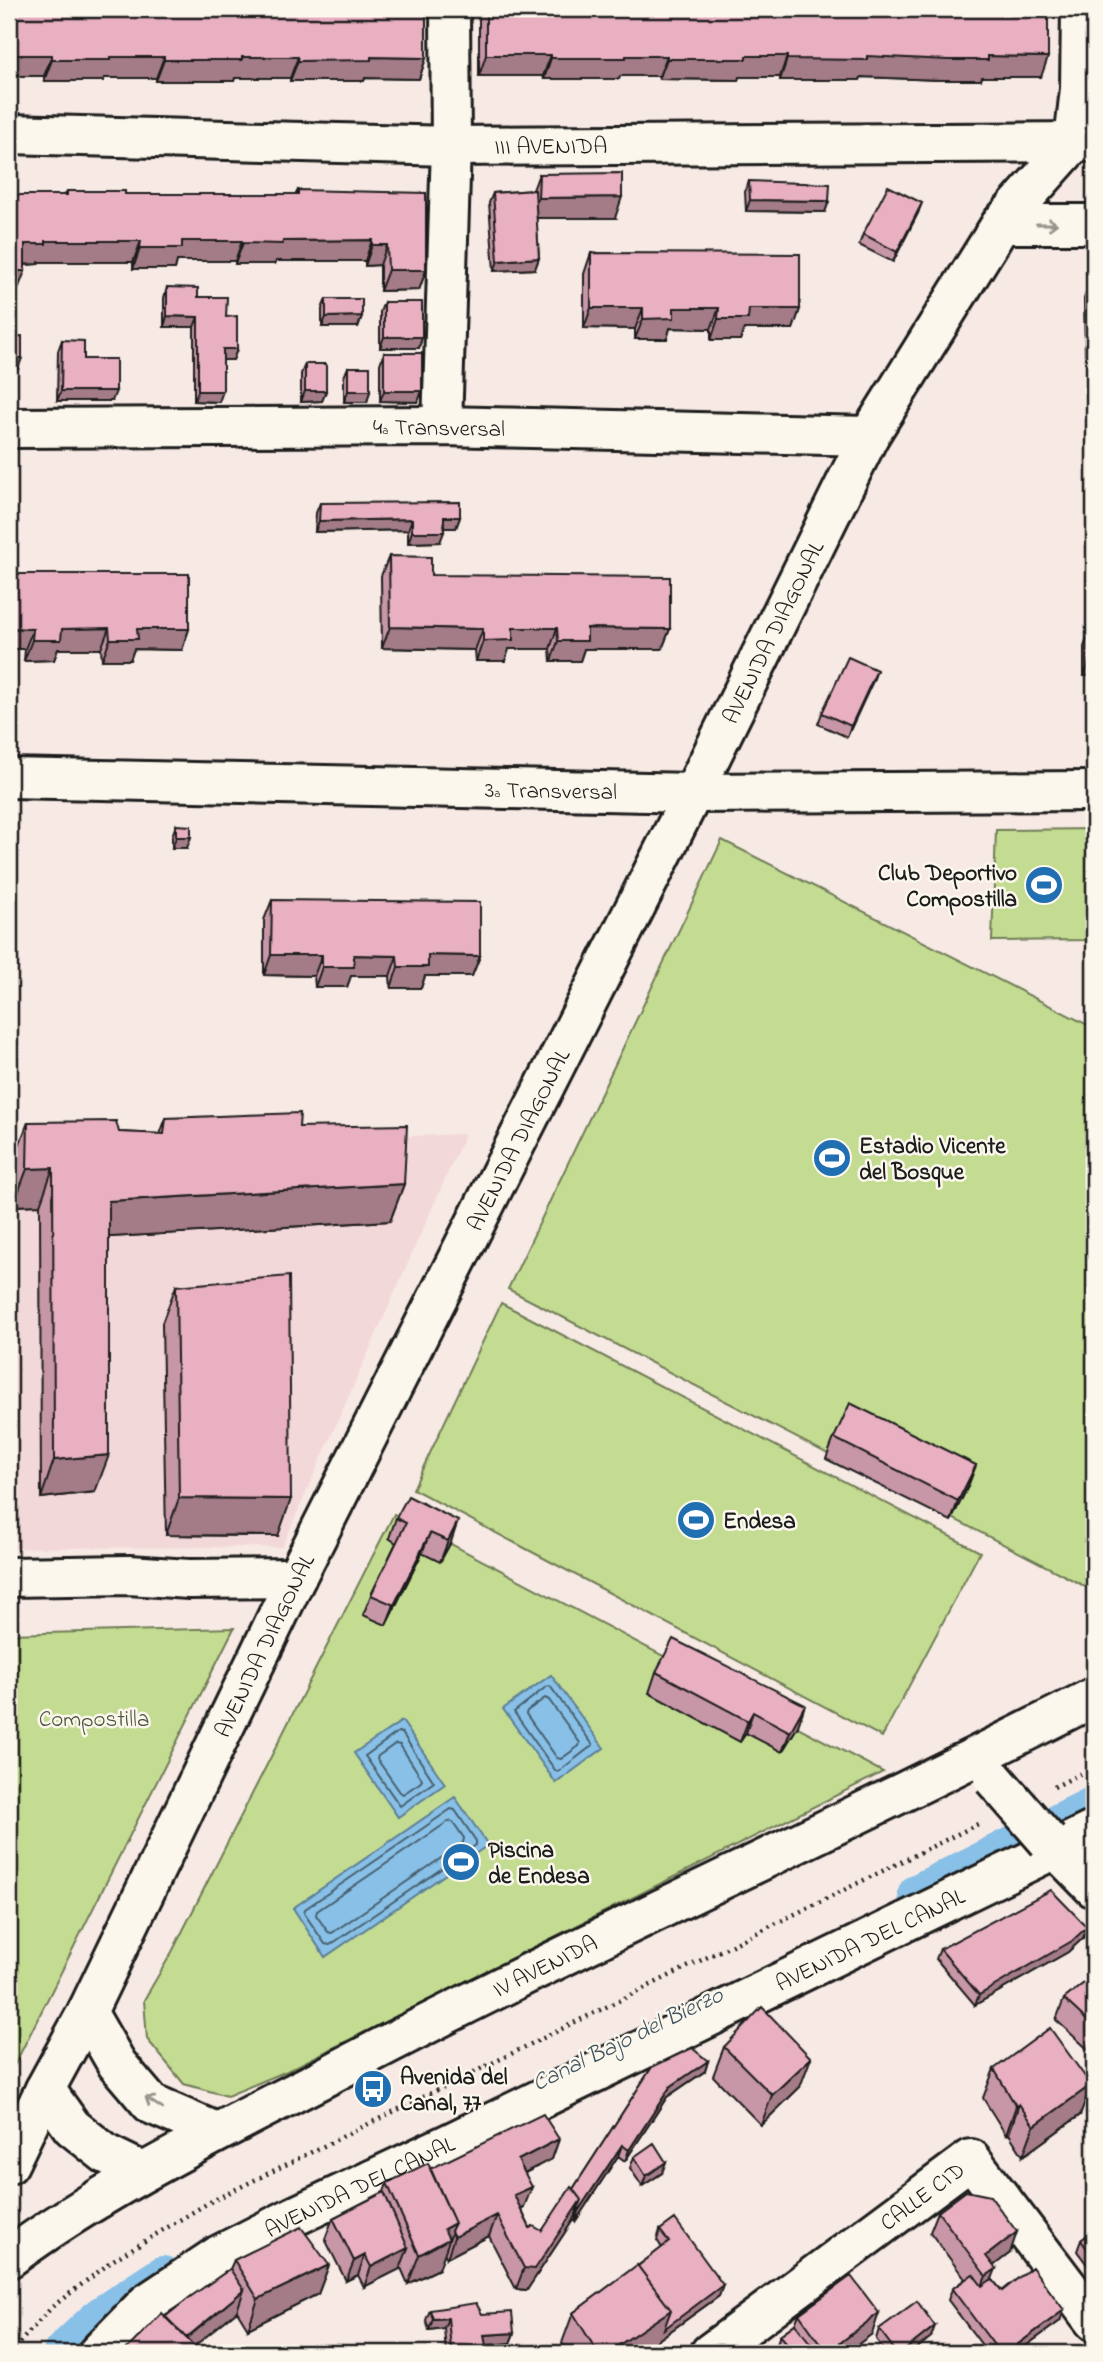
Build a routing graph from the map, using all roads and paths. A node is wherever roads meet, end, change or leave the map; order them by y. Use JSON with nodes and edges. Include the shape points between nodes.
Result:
{"nodes":[{"id":1,"x":450,"y":9,"type":"edge"},
{"id":2,"x":1081,"y":9,"type":"edge"},
{"id":3,"x":9,"y":134,"type":"edge"},
{"id":4,"x":1084,"y":142,"type":"edge"},
{"id":5,"x":451,"y":146,"type":"junction"},
{"id":6,"x":1000,"y":224,"type":"junction"},
{"id":7,"x":1094,"y":224,"type":"edge"},
{"id":8,"x":442,"y":426,"type":"junction"},
{"id":9,"x":9,"y":428,"type":"edge"},
{"id":10,"x":869,"y":436,"type":"junction"},
{"id":11,"x":9,"y":778,"type":"edge"},
{"id":12,"x":1094,"y":791,"type":"edge"},
{"id":13,"x":693,"y":793,"type":"junction"},
{"id":14,"x":9,"y":1577,"type":"edge"},
{"id":15,"x":296,"y":1578,"type":"junction"},
{"id":16,"x":1094,"y":1697,"type":"edge"},
{"id":17,"x":1094,"y":1767,"type":"edge"},
{"id":18,"x":984,"y":1768,"type":"junction"},
{"id":19,"x":1044,"y":1792,"type":"dead end"},
{"id":20,"x":982,"y":1822,"type":"dead end"},
{"id":21,"x":1094,"y":1829,"type":"edge"},
{"id":22,"x":1051,"y":1845,"type":"junction"},
{"id":23,"x":1094,"y":1888,"type":"edge"},
{"id":24,"x":87,"y":2012,"type":"junction"},
{"id":25,"x":45,"y":2089,"type":"junction"},
{"id":26,"x":216,"y":2132,"type":"junction"},
{"id":27,"x":9,"y":2164,"type":"edge"},
{"id":28,"x":144,"y":2172,"type":"junction"},
{"id":29,"x":9,"y":2258,"type":"edge"},
{"id":30,"x":1094,"y":2321,"type":"edge"},
{"id":31,"x":10,"y":2353,"type":"edge"},
{"id":32,"x":98,"y":2353,"type":"edge"},
{"id":33,"x":710,"y":2353,"type":"edge"}],
"edges":[{"from":1,"to":5,"type":"street"},
{"from":2,"to":4,"type":"street"},
{"from":3,"to":5,"type":"street","name":"III AVENIDA"},
{"from":4,"to":5,"type":"street","name":"III AVENIDA"},
{"from":4,"to":6,"type":"street","name":"AVENIDA DIAGONAL"},
{"from":5,"to":8,"type":"street"},
{"from":6,"to":7,"type":"street","one_way":true},
{"from":6,"to":10,"type":"street","name":"AVENIDA DIAGONAL"},
{"from":8,"to":9,"type":"street","name":"4ª Transversal"},
{"from":8,"to":10,"type":"street","name":"4ª Transversal"},
{"from":10,"to":13,"type":"street","name":"AVENIDA DIAGONAL"},
{"from":11,"to":13,"type":"street","name":"3ª Transversal"},
{"from":12,"to":13,"type":"street","name":"3ª Transversal"},
{"from":13,"to":15,"type":"street","name":"AVENIDA DIAGONAL"},
{"from":14,"to":15,"type":"street"},
{"from":15,"to":24,"type":"street","name":"AVENIDA DIAGONAL"},
{"from":16,"to":18,"type":"street","name":"IV AVENIDA"},
{"from":17,"to":19,"type":"path"},
{"from":18,"to":22,"type":"street","bridge":true},
{"from":18,"to":26,"type":"street","name":"IV AVENIDA","via":[[402,2036]]},
{"from":20,"to":31,"type":"path","via":[[208,2203],[115,2259],[52,2307]]},
{"from":21,"to":22,"type":"street","name":"AVENIDA DEL CANAL"},
{"from":22,"to":23,"type":"street"},
{"from":22,"to":32,"type":"street","name":"AVENIDA DEL CANAL","via":[[219,2255],[147,2303]]},
{"from":24,"to":25,"type":"street","name":"AVENIDA DIAGONAL"},
{"from":26,"to":24,"type":"street","one_way":true,"via":[[151,2104],[117,2064]]},
{"from":25,"to":27,"type":"street","name":"AVENIDA DIAGONAL"},
{"from":25,"to":28,"type":"street","via":[[72,2127],[106,2154]]},
{"from":26,"to":28,"type":"street","name":"IV AVENIDA"},
{"from":28,"to":29,"type":"street","name":"IV AVENIDA","via":[[60,2221]]},
{"from":30,"to":33,"type":"street","name":"CALLE CID","via":[[971,2159]]}]}
